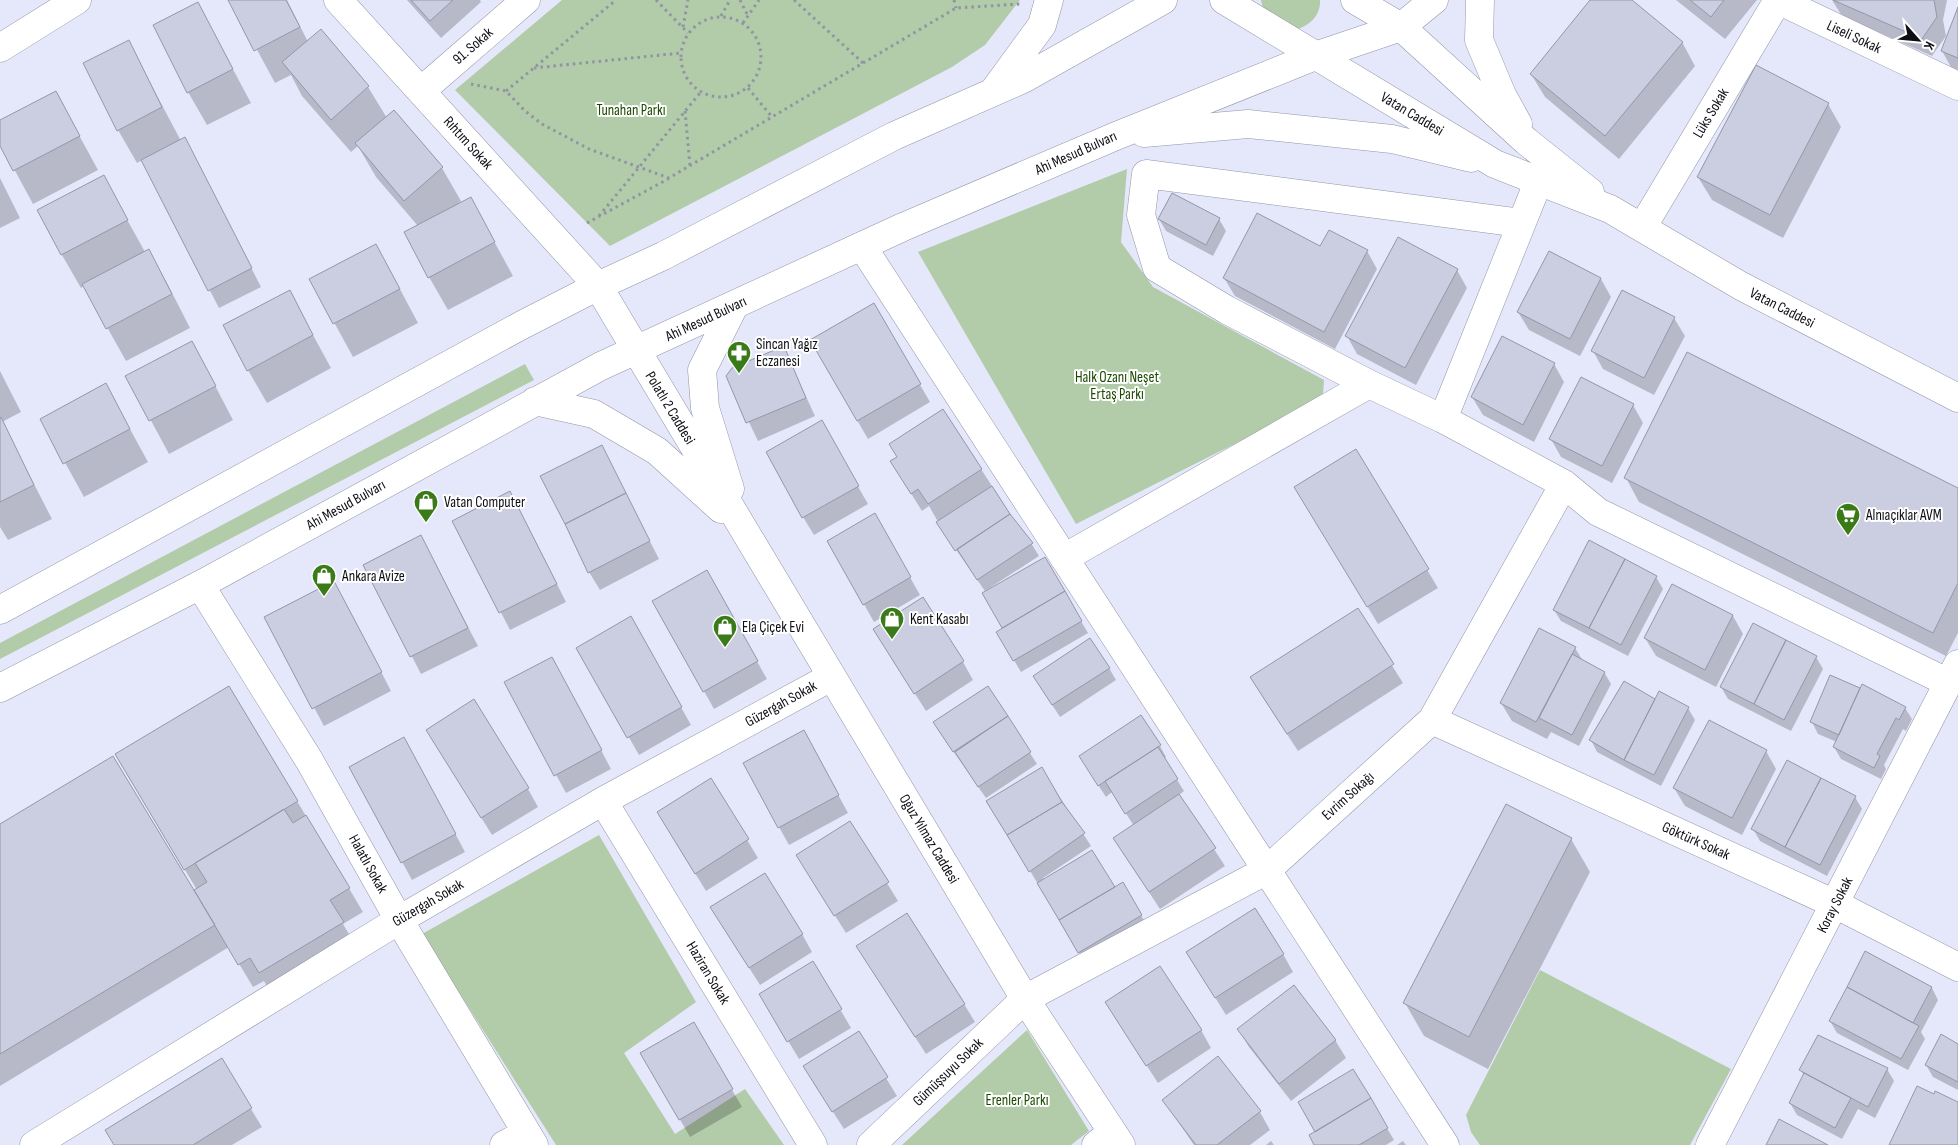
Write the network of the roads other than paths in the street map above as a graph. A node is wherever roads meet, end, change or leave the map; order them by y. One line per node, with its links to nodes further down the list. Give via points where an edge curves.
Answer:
1 (77, 0): 12 (street)
2 (338, 0): 14 (street, Rıhtım Sokak)
3 (526, 0): 14 (street, 91. Sokak)
4 (1163, 0): 16 (street, via 1023,79)
5 (1224, 0): 13 (street, Vatan Caddesi)
6 (1354, 0): 11 (street, Vatan Caddesi)
7 (1434, 0): 11 (street, Ahi Mesud Bulvarı)
8 (1480, 0): 18 (street, via 1479,40)
9 (1778, 0): 15 (street, Liseli Sokak); 23 (street, Lüks Sokak)
10 (1048, 1): 16 (street, via 1042,25)
11 (1401, 27): 13 (street, Ahi Mesud Bulvarı); 18 (street, Vatan Caddesi)
12 (0, 48)
13 (1314, 56): 17 (street, Ahi Mesud Bulvarı); 19 (street, Vatan Caddesi)
14 (428, 84): 25 (street, Rıhtım Sokak)
15 (1958, 86)
16 (992, 93): 25 (street, via 894,136 664,256)
17 (1116, 136): 19 (street, via 1248,124 1392,139); 24 (street, Ahi Mesud Bulvarı)
18 (1526, 141): 21 (street, Vatan Caddesi)
19 (1495, 164): 20 (street, Vatan Caddesi)
20 (1539, 180): 21 (street, Vatan Caddesi); 22 (street)
21 (1610, 209): 23 (street, Vatan Caddesi)
22 (1521, 223): 28 (street, via 1146,174 1141,215 1157,268 1227,310); 31 (street)
23 (1643, 226): 29 (street, Vatan Caddesi, via 1741,286)
24 (862, 246): 26 (street, Ahi Mesud Bulvarı); 34 (street)
25 (598, 286): 27 (street, Polatlı 2 Caddesi); 36 (street)
26 (734, 306): 27 (street, Ahi Mesud Bulvarı); 33 (street, via 702,370 706,408)
27 (636, 351): 30 (street, Ahi Mesud Bulvarı); 33 (street, Polatlı 2 Caddesi)
28 (1369, 384): 31 (street); 34 (street)
29 (1958, 398)
30 (535, 401): 33 (street, via 594,414 657,452); 35 (street, Ahi Mesud Bulvarı)
31 (1443, 419): 32 (street)
32 (1564, 484): 37 (street, via 1598,512); 40 (street, Evrim Sokağı)
33 (742, 529): 38 (street, Oğuz Yılmaz Caddesi)
34 (1064, 558): 42 (street)
35 (200, 585): 39 (street, Ahi Mesud Bulvarı); 44 (street, Halatlı Sokak, via 309,760)
36 (0, 610)
37 (1953, 674): 43 (street, Koray Sokak)
38 (831, 677): 41 (street, Güzergah Sokak); 46 (street, Oğuz Yılmaz Caddesi)
39 (0, 688)
40 (1432, 720): 42 (street, Evrim Sokağı); 43 (street, Göktürk Sokak)
41 (604, 801): 44 (street, Güzergah Sokak); 50 (street, Haziran Sokak)
42 (1267, 870): 46 (street, Evrim Sokağı); 52 (street)
43 (1836, 904): 45 (street, Göktürk Sokak); 53 (street, Koray Sokak)
44 (399, 920): 47 (street, Güzergah Sokak); 48 (street, Halatlı Sokak)
45 (1958, 967)
46 (1025, 999): 49 (street, Oğuz Yılmaz Caddesi); 51 (street, Gümüşsuyu Sokak)
47 (52, 1141)
48 (521, 1141)
49 (1110, 1141)
50 (813, 1145)
51 (871, 1145)
52 (1446, 1145)
53 (1710, 1145)

